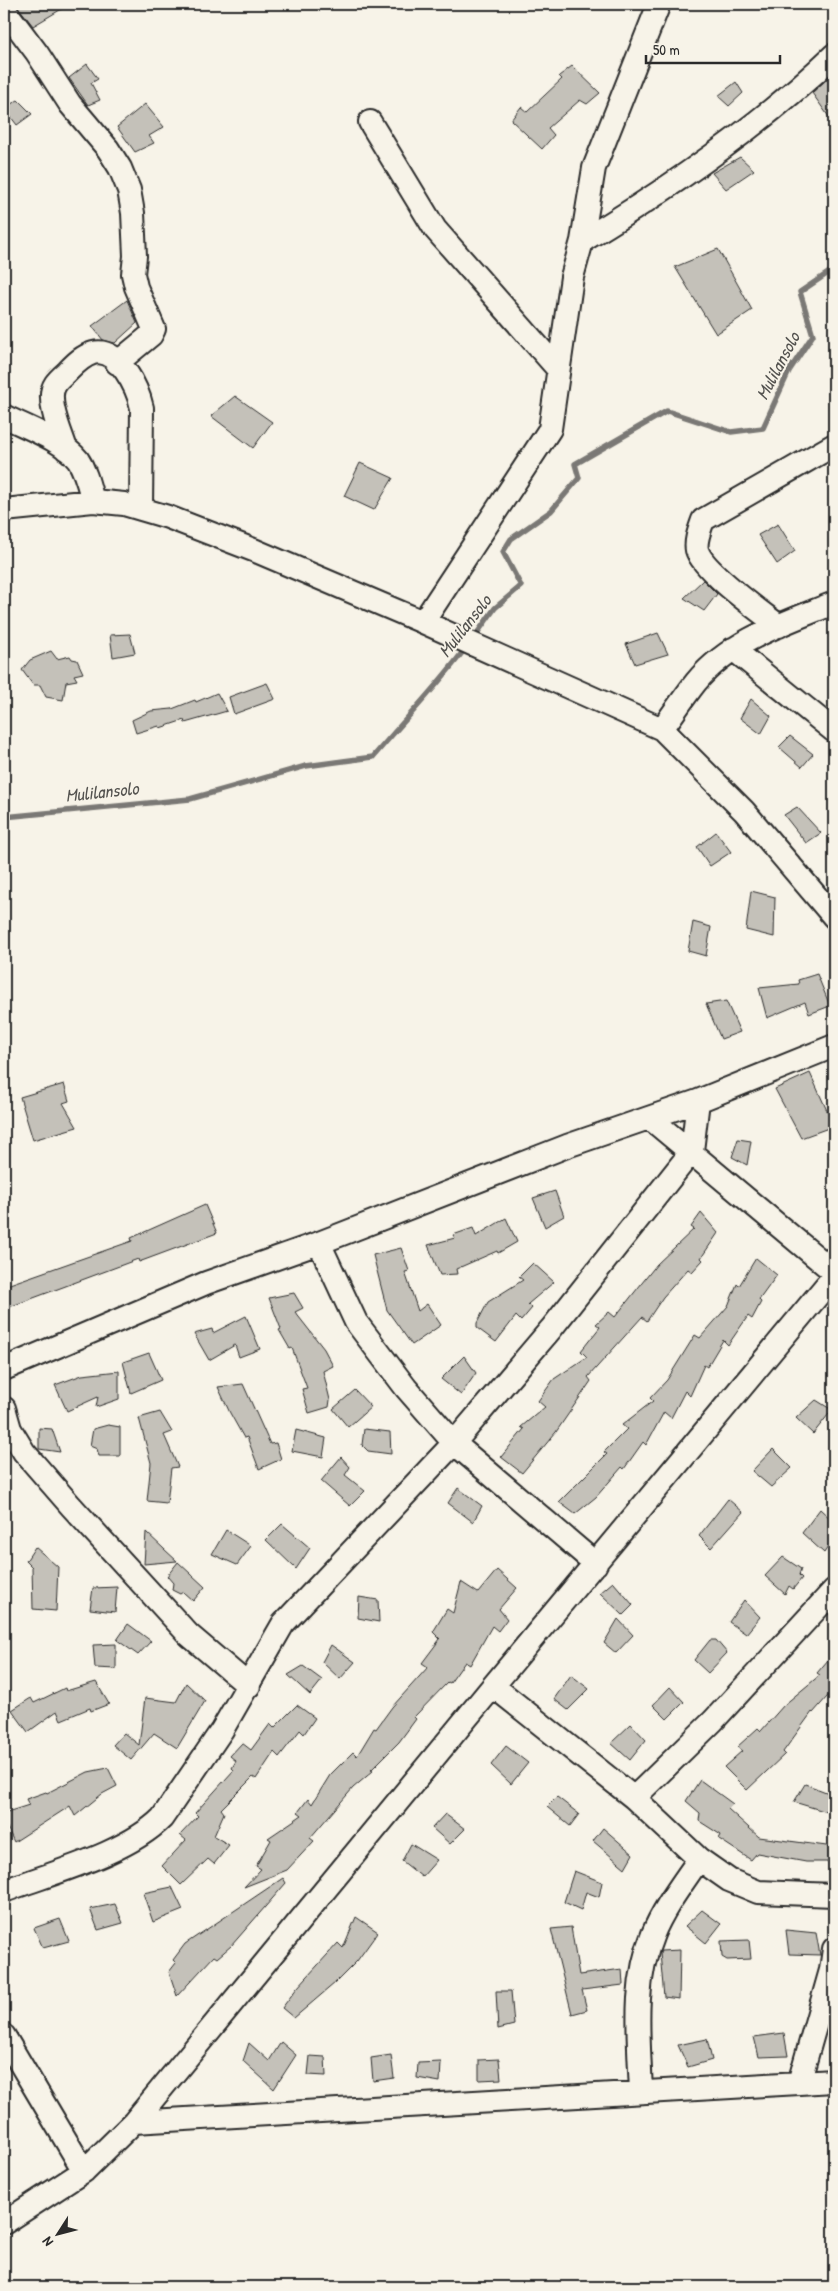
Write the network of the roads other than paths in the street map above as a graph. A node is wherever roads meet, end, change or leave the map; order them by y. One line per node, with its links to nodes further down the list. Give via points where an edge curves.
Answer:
1 (659, 4): 5 (street, via 594,168)
2 (4, 9): 6 (street, via 70,104 108,149 129,190 133,213 133,274 154,329)
3 (834, 55): 5 (street, via 800,88 660,195)
4 (370, 122): 7 (street, via 435,229)
5 (582, 241): 7 (street, via 572,277)
6 (117, 363): 10 (street, via 108,355 96,352 83,357 54,384 51,398); 12 (street, via 127,371 142,408)
7 (558, 369): 15 (street, via 550,429)
8 (4, 416): 10 (street)
9 (834, 445): 16 (street, via 703,520 698,533 697,549 705,565)
10 (66, 449): 11 (street, via 78,460)
11 (93, 501): 12 (street); 13 (street)
12 (141, 509): 15 (street, via 256,551)
13 (4, 510)
14 (834, 603): 16 (street)
15 (423, 622): 18 (street)
16 (778, 626): 17 (street)
17 (733, 649): 18 (street, via 697,681); 19 (street)
18 (662, 729): 20 (street, via 744,811)
19 (834, 731)
20 (834, 917)
21 (834, 1046): 22 (street)
22 (698, 1101): 23 (street); 24 (street)
23 (651, 1119): 24 (street); 25 (street, via 567,1146)
24 (692, 1152): 26 (street); 30 (street, via 551,1329)
25 (319, 1242): 28 (street, via 206,1283); 30 (street, via 356,1322 406,1388)
26 (834, 1272)
27 (834, 1276): 31 (street)
28 (4, 1368)
29 (4, 1408): 33 (street, via 10,1429 24,1452 189,1635)
30 (454, 1443): 31 (street); 33 (street, via 283,1624)
31 (596, 1564): 34 (street)
32 (834, 1590): 35 (street, via 713,1721)
33 (249, 1686): 37 (street, via 153,1827 119,1848)
34 (492, 1686): 35 (street); 44 (street)
35 (634, 1798): 36 (street)
36 (699, 1859): 38 (street, via 729,1880 758,1892); 43 (street, via 667,1906 653,1934 641,1973 637,2005)
37 (4, 1891)
38 (834, 1895)
39 (834, 1949): 42 (street)
40 (4, 2036): 45 (street)
41 (834, 2081): 42 (street)
42 (800, 2083): 43 (street)
43 (641, 2092): 44 (street)
44 (134, 2122): 45 (street)
45 (84, 2171): 46 (street)
46 (4, 2223)

